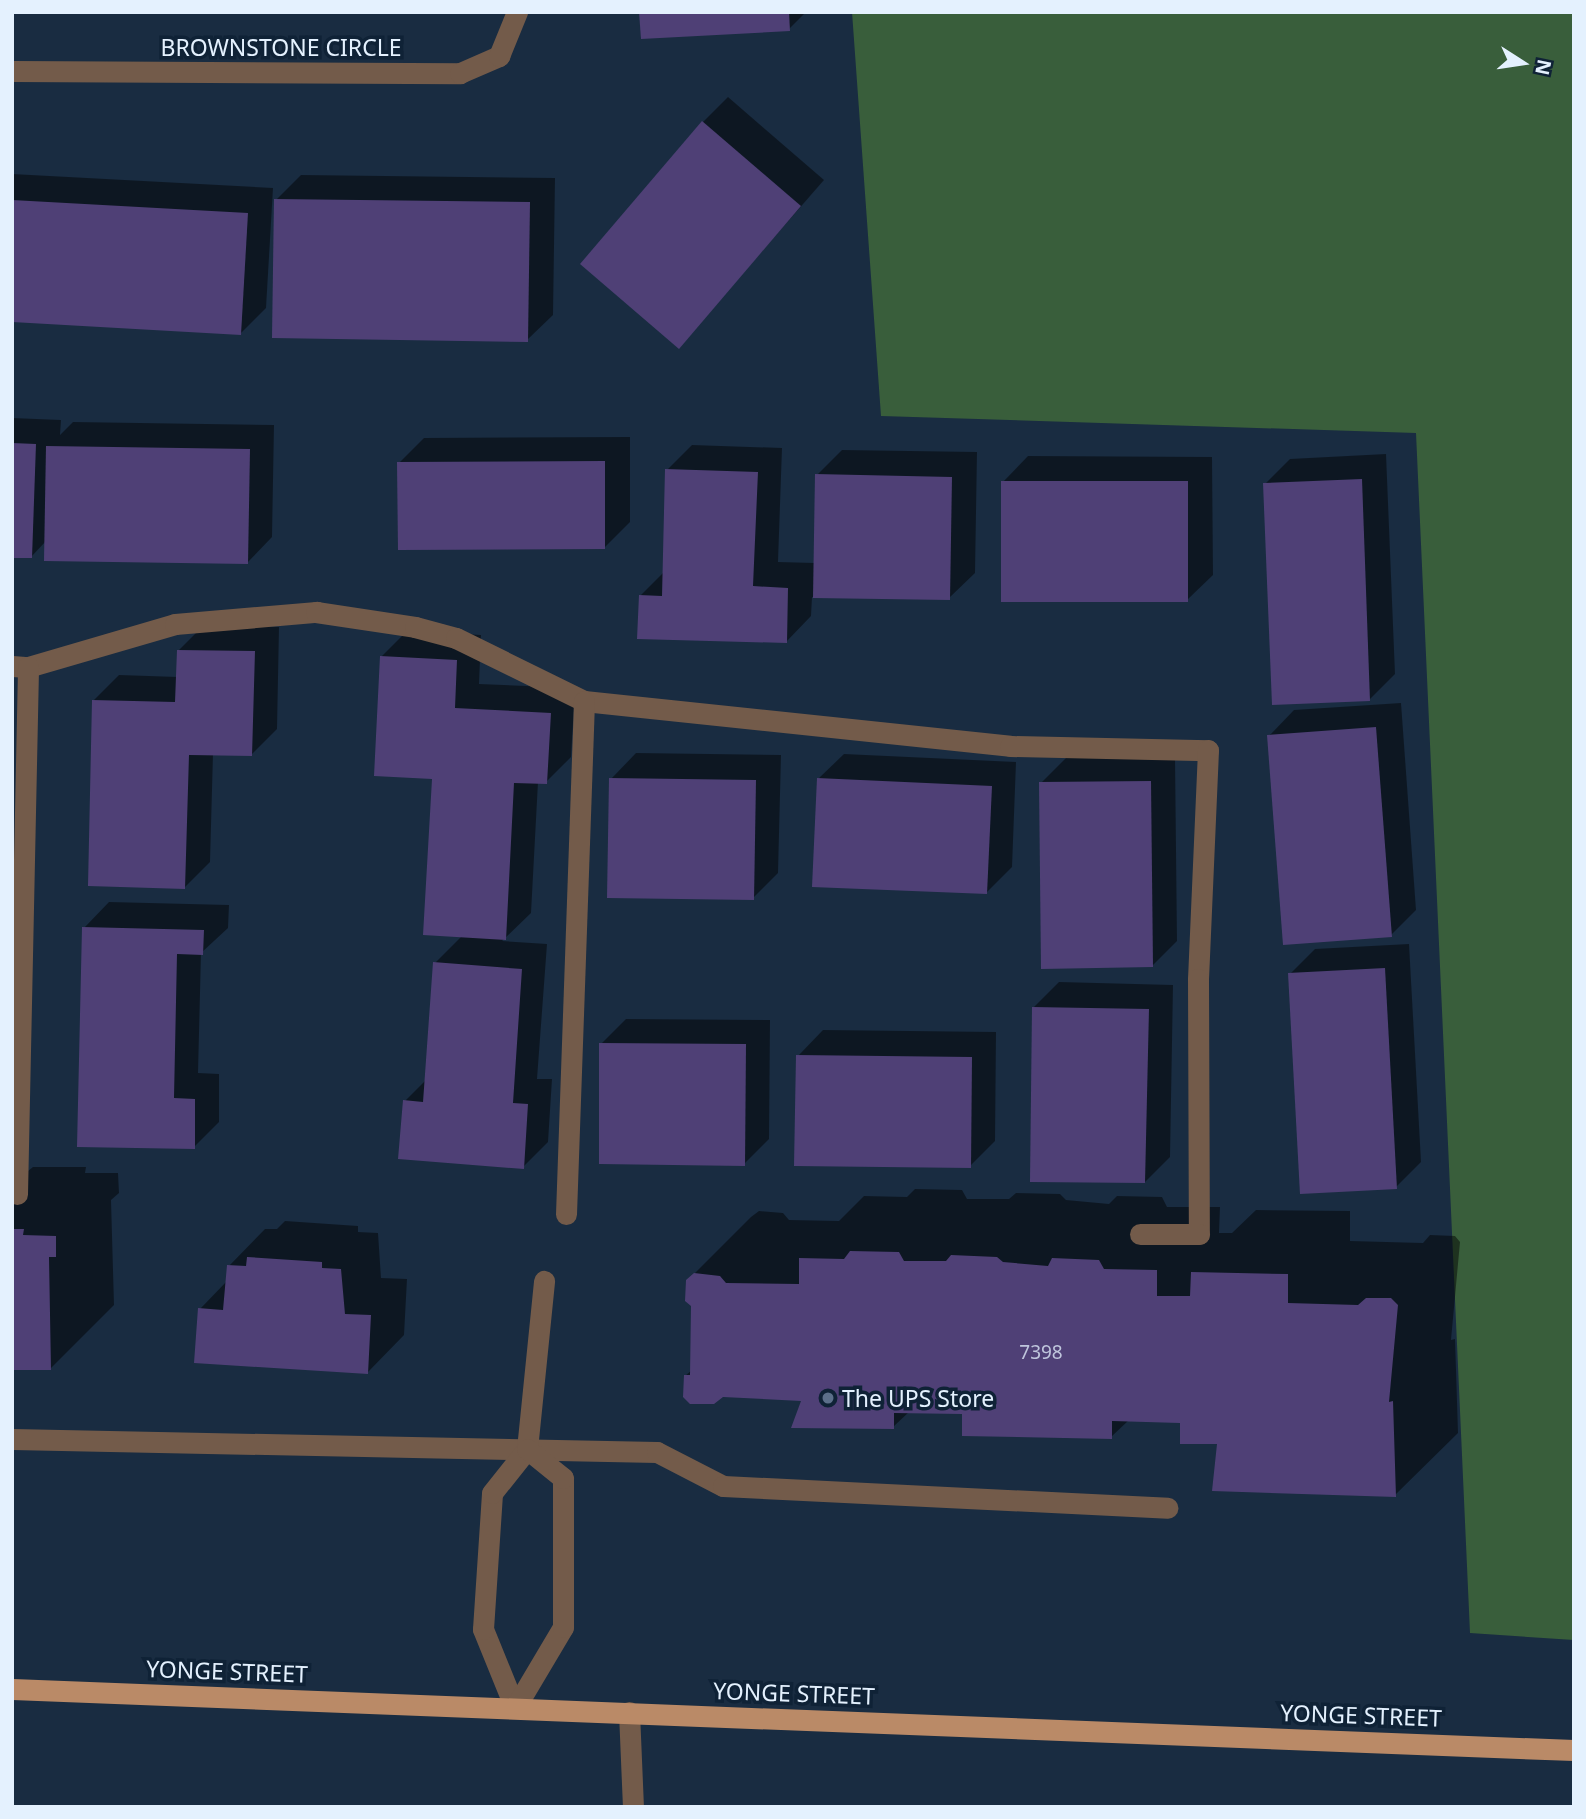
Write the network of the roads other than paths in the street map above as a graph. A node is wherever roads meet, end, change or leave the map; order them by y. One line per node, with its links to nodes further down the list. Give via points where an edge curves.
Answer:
1 (517, 12): 2 (street, BROWNSTONE CIRCLE, via 499,55 460,73)
2 (12, 71)
3 (20, 666): 4 (street, via 175,624 316,612 456,638); 5 (street)
4 (584, 701): 6 (street); 7 (street, via 1010,746 1208,750 1198,979 1199,1234)
5 (17, 1194)
6 (566, 1214)
7 (1140, 1234)
8 (544, 1281): 10 (street)
9 (12, 1439): 10 (street)
10 (527, 1448): 11 (street, via 657,1452 723,1486); 13 (street, via 492,1493 483,1629); 13 (street, via 563,1478 563,1627)
11 (1167, 1508)
12 (12, 1689): 13 (main road, YONGE STREET)
13 (515, 1708): 14 (main road, YONGE STREET)
14 (629, 1712): 15 (main road, YONGE STREET); 16 (street)
15 (1574, 1750)
16 (633, 1807)

